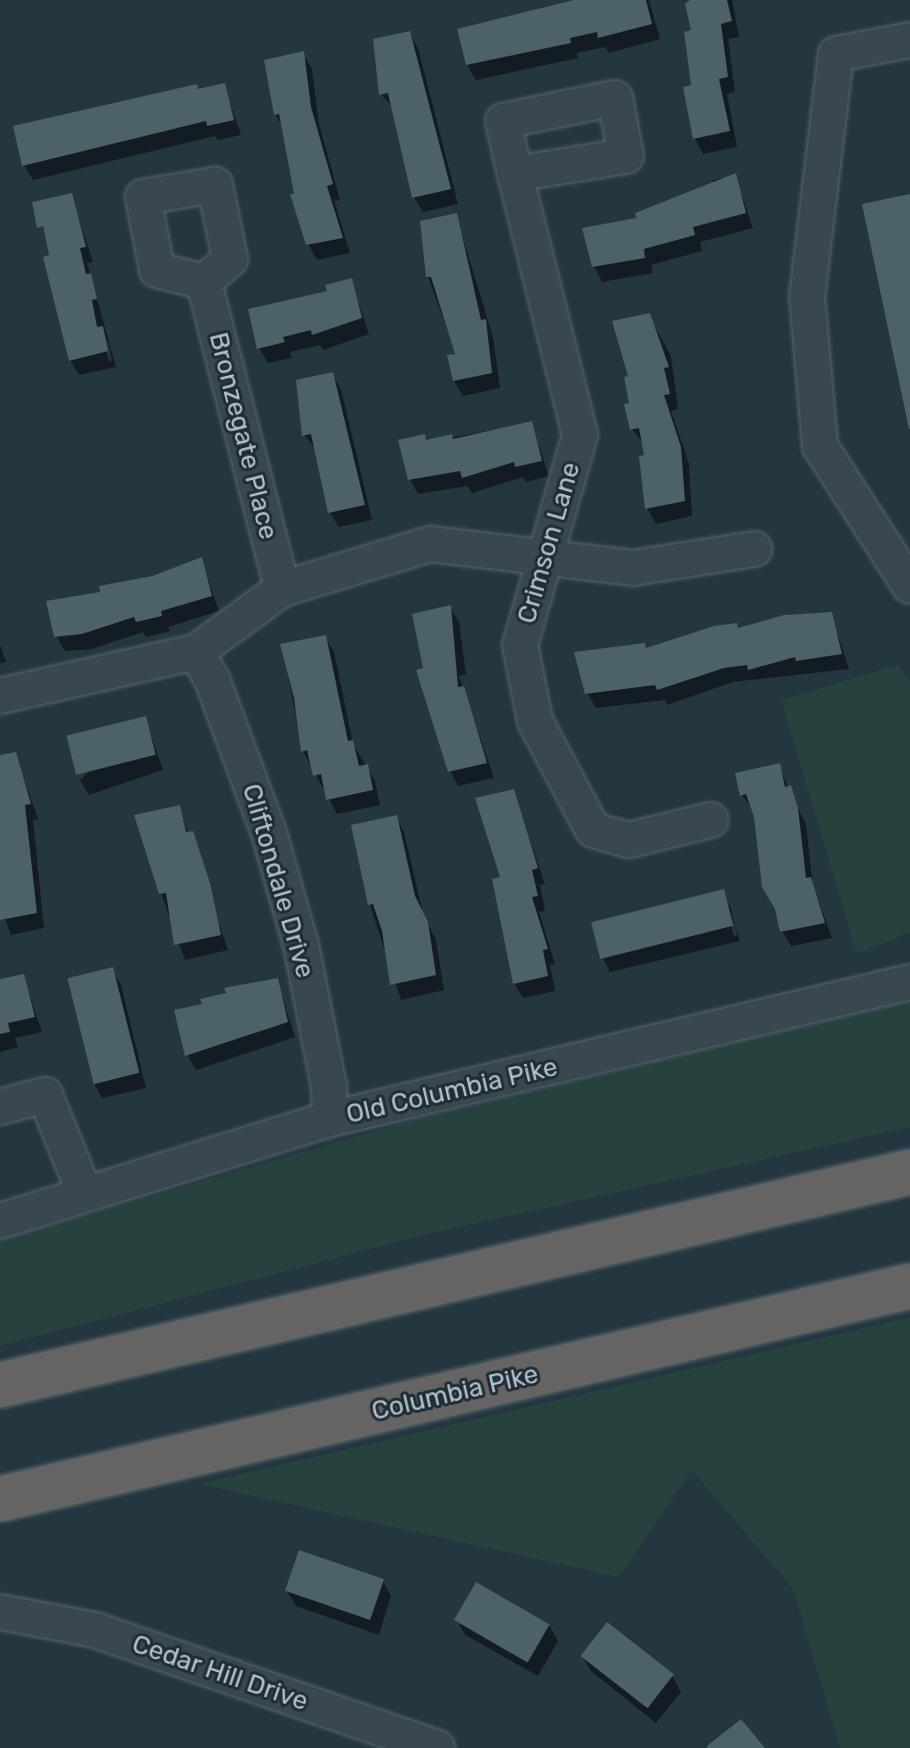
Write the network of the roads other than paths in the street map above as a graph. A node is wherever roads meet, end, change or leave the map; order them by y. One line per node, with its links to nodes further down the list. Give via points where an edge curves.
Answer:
1 (910, 40): 6 (street, via 836,54 807,296 820,446)
2 (515, 174): 5 (street, Crimson Lane, via 580,435)
3 (204, 282): 7 (street, Bronzegate Place)
4 (755, 549): 5 (street, via 633,568)
5 (547, 560): 7 (street, via 430,544); 10 (street, Crimson Lane, via 520,645 535,721 593,830 629,840)
6 (910, 586)
7 (282, 589): 8 (street)
8 (196, 652): 9 (street); 13 (street, Cliftondale Drive, via 213,682 269,833 301,945 329,1086)
9 (0, 696)
10 (711, 820)
11 (910, 982): 13 (street, Old Columbia Pike)
12 (0, 1107): 15 (street, via 45,1095)
13 (330, 1119): 15 (street, Old Columbia Pike)
14 (910, 1172): 18 (highway)
15 (85, 1194): 16 (street, Old Columbia Pike)
16 (0, 1221)
17 (910, 1286): 19 (highway, Columbia Pike)
18 (0, 1385)
19 (0, 1499)
20 (0, 1612): 21 (street, Cedar Hill Drive, via 95,1630)
21 (437, 1748)

